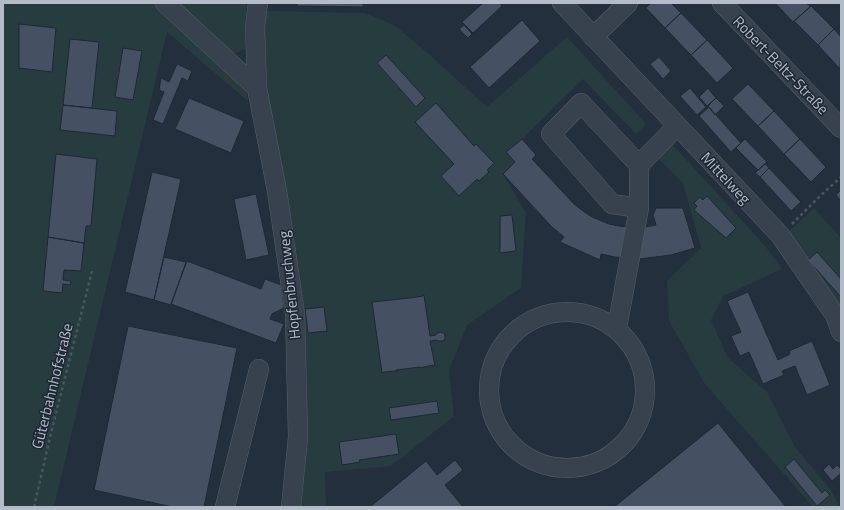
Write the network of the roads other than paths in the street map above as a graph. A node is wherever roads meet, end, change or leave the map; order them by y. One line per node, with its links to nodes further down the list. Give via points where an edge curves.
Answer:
1 (165, 3): 7 (street)
2 (258, 3): 7 (street, Hopfenbruchweg, via 255,27)
3 (562, 3): 6 (street, Mittelweg)
4 (628, 3): 6 (street)
5 (722, 3): 9 (street, Robert-Beltz-Straße)
6 (593, 37): 8 (street, Mittelweg)
7 (257, 88): 16 (street, Hopfenbruchweg, via 277,191 295,314 298,437)
8 (677, 126): 10 (street); 13 (street, Mittelweg, via 780,235 835,315)
9 (841, 128)
10 (639, 165): 11 (street); 11 (street, via 581,103 551,134 612,204)
11 (639, 208): 12 (street)
12 (617, 328): 12 (street, via 594,315 567,310 541,315 518,328 500,348 490,372 488,399 496,424 511,445 532,460 563,468 582,467 606,459 626,443 640,421 646,397 645,377 634,348)
13 (841, 332)
14 (259, 369): 15 (street)
15 (225, 507)
16 (291, 507)

